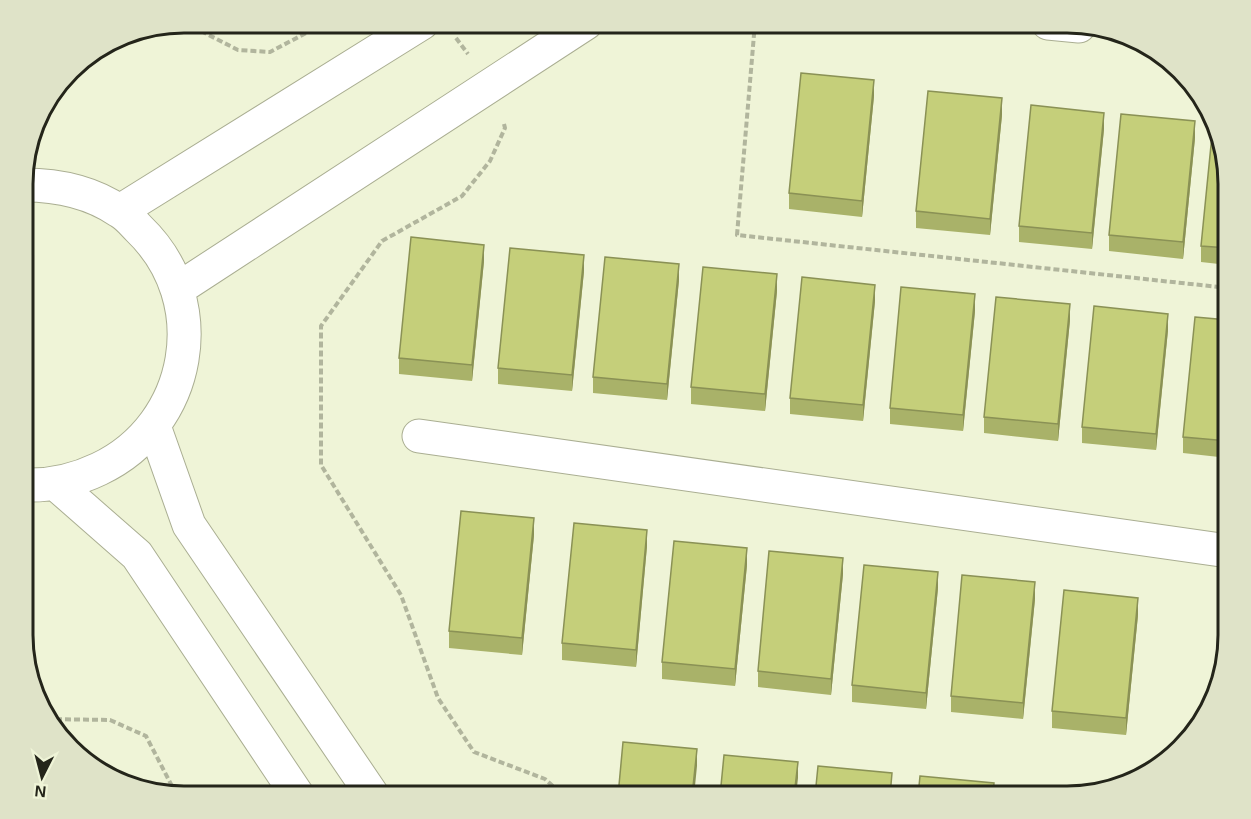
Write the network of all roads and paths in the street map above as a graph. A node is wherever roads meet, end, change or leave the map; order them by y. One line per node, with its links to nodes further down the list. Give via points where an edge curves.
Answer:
1 (205, 33): 2 (path, via 238,50 270,52)
2 (305, 33)
3 (404, 33): 7 (street)
4 (569, 33): 9 (street)
5 (754, 33): 8 (path, via 737,235)
6 (33, 186): 7 (street, via 75,190)
7 (120, 211): 9 (street, via 156,246)
8 (1218, 287)
9 (178, 289): 10 (street, via 185,336 178,384)
10 (154, 426): 12 (street, via 119,459 80,478); 18 (street, via 189,525)
11 (419, 436): 14 (street)
12 (56, 484): 13 (street); 17 (street, via 137,555)
13 (33, 485)
14 (1218, 550)
15 (58, 719): 16 (path, via 110,720 146,736)
16 (172, 785)
17 (291, 786)
18 (366, 786)

